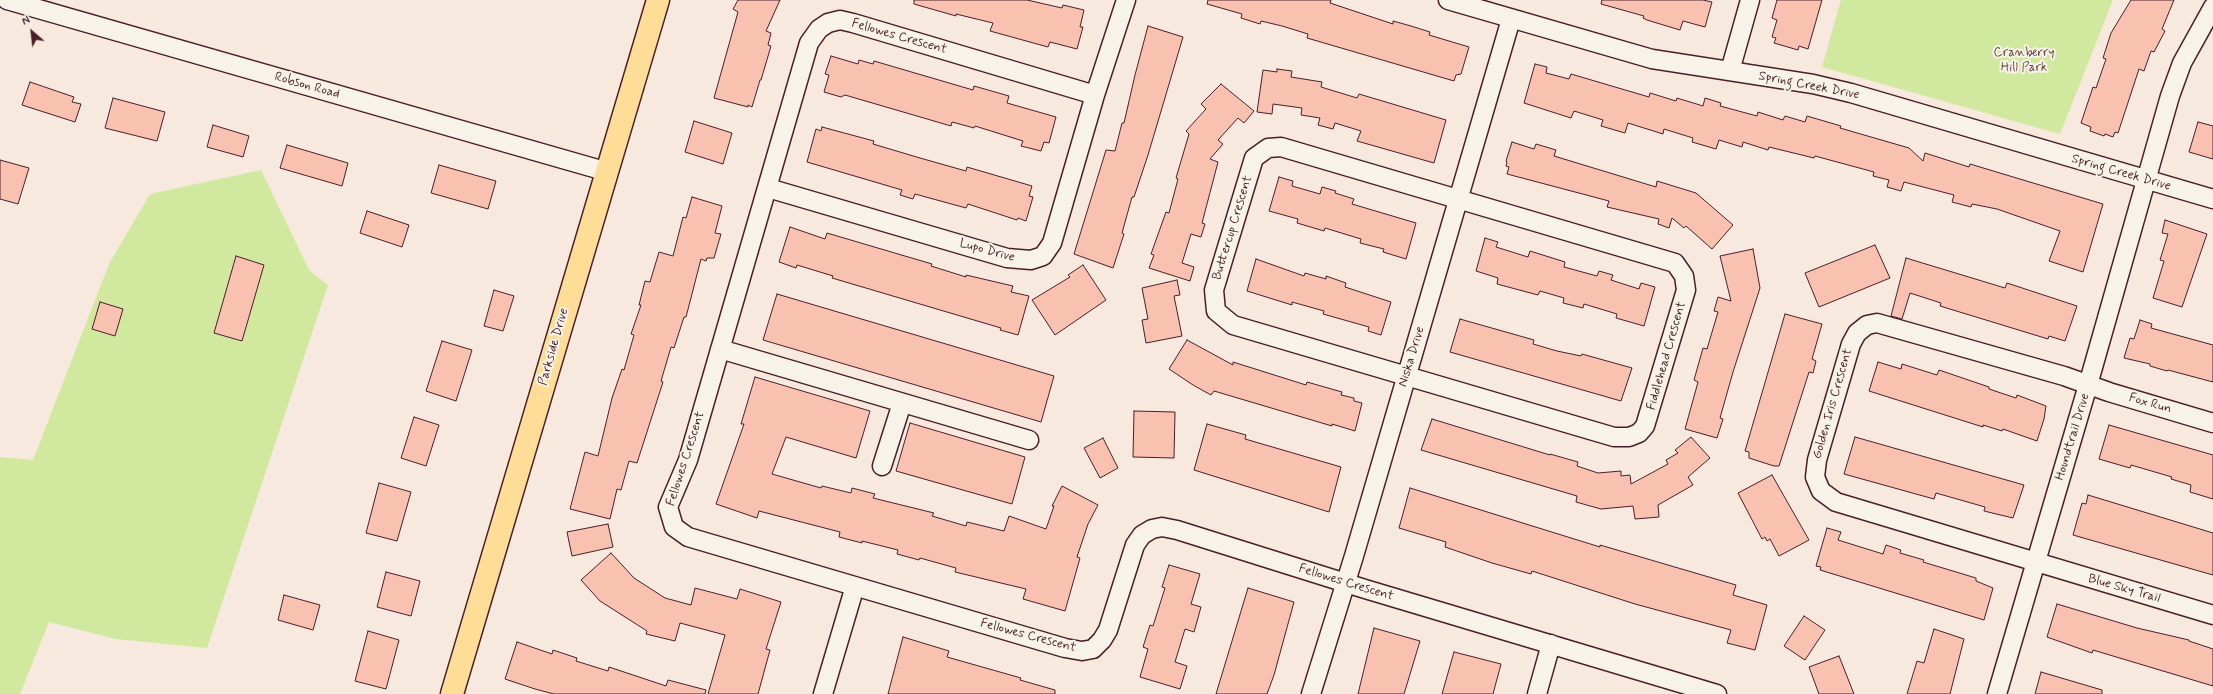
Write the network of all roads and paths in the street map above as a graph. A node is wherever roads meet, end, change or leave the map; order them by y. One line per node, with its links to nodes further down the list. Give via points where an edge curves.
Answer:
1 (7, 0): 10 (street, Robson Road)
2 (658, 0): 10 (main road, Parkside Drive)
3 (1126, 0): 9 (street, Lupo Drive)
4 (1448, 0): 7 (street, Spring Creek Drive)
5 (1750, 0): 8 (street)
6 (2213, 9): 11 (street, Houndtrail Drive, via 2182,62)
7 (1511, 19): 8 (street, Spring Creek Drive, via 1652,59); 13 (street, Niska Drive)
8 (1730, 71): 11 (street, Spring Creek Drive, via 1813,84 1851,93)
9 (1095, 95): 12 (street, Lupo Drive, via 1052,243 1043,256 1031,260 1007,258); 12 (street, Fellowes Crescent, via 853,23 840,20 828,23 813,35 809,43)
10 (608, 172): 27 (main road, Parkside Drive, via 594,209)
11 (2146, 180): 14 (street, Spring Creek Drive); 17 (street, Houndtrail Drive)
12 (768, 188): 15 (street, Fellowes Crescent)
13 (1459, 199): 16 (street, Niska Drive); 16 (street, Buttercup Crescent, via 1282,147 1268,148 1254,158 1214,290 1216,311 1233,325); 16 (street, Fiddlehead Crescent, via 1666,259 1678,266 1684,276 1686,290 1647,423 1642,430 1632,436 1618,438)
14 (2213, 199)
15 (720, 349): 18 (street); 24 (street, Fellowes Crescent, via 688,460 668,507 674,527 688,537)
16 (1406, 376): 23 (street, Niska Drive)
17 (2088, 385): 19 (street, Fox Run); 22 (street, Houndtrail Drive); 22 (street, Golden Iris Crescent, via 1889,325 1868,325 1857,333 1851,344 1817,460 1816,484 1820,491 1836,502)
18 (902, 403): 20 (street); 21 (street)
19 (2213, 422)
20 (1029, 440)
21 (882, 466)
22 (2036, 562): 25 (street, Blue Sky Trail); 32 (street, Houndtrail Drive)
23 (1346, 583): 24 (street, Fellowes Crescent, via 1177,530 1152,529 1142,535 1134,545 1108,630 1093,648 1082,651); 26 (street, Fellowes Crescent); 29 (street, Niska Drive)
24 (855, 586): 28 (street)
25 (2213, 615)
26 (1551, 644): 30 (street); 31 (street, Fellowes Crescent)
27 (452, 694)
28 (823, 694)
29 (1311, 694)
30 (1536, 694)
31 (1717, 694)
32 (1997, 694)

